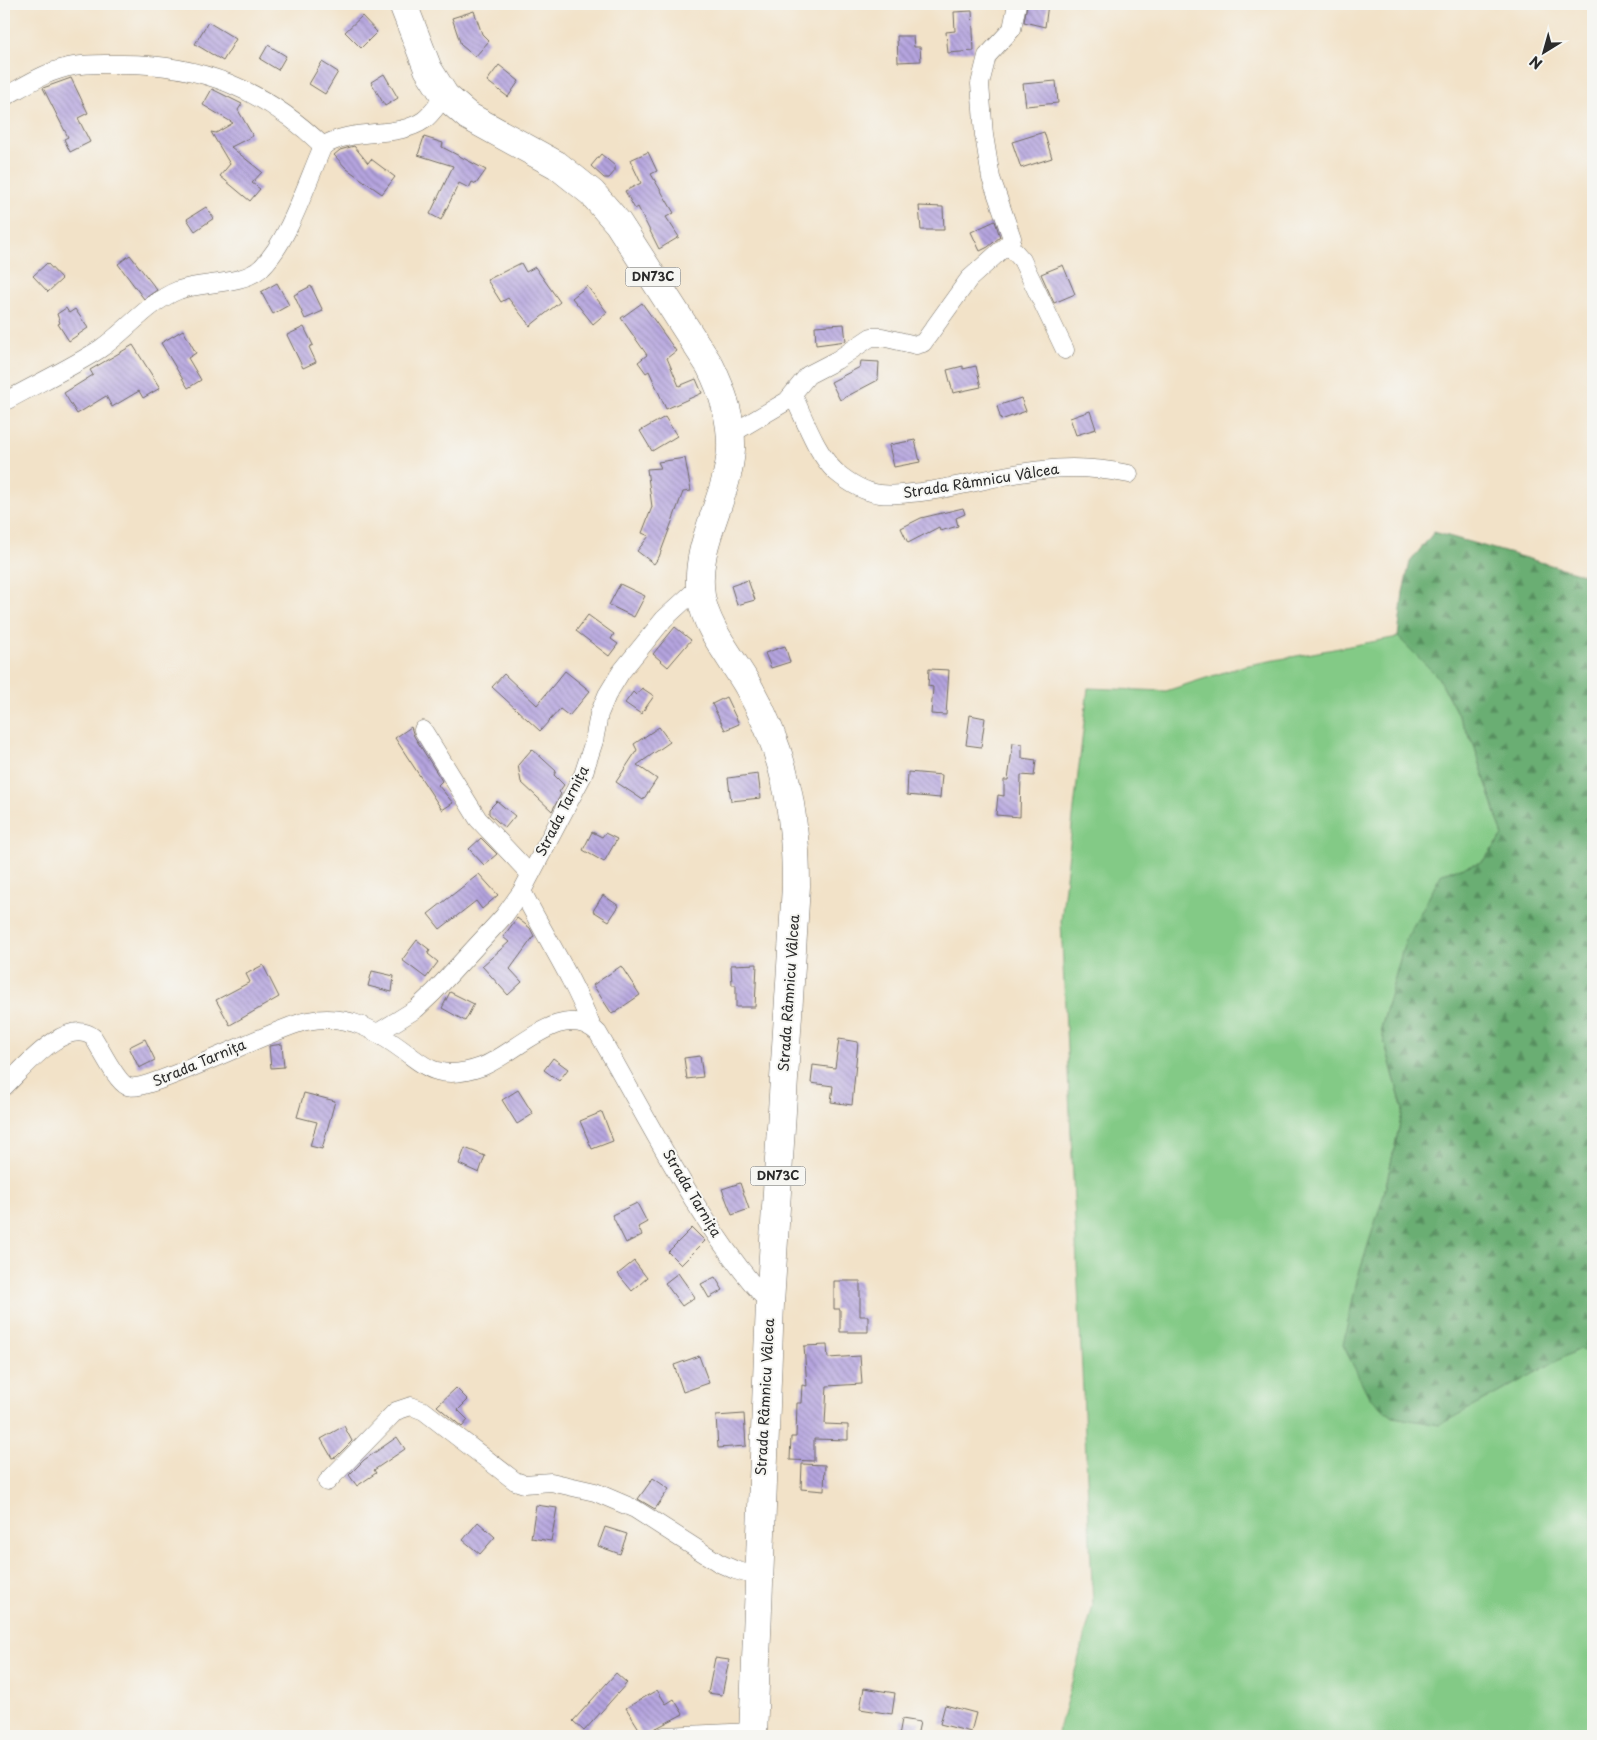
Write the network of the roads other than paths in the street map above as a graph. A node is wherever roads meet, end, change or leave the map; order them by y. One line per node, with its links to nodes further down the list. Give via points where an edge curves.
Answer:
1 (403, 4): 3 (main road, Strada Râmnicu Vâlcea / DN73C, via 428,69)
2 (1017, 4): 6 (street, via 1012,29 987,56 980,84 986,154 1012,238)
3 (445, 96): 5 (street, via 425,119 412,126 343,137); 10 (main road, Strada Râmnicu Vâlcea / DN73C, via 468,116 557,165 592,193 618,223 710,366 724,400)
4 (4, 97): 5 (street, via 38,78 73,66 135,63 189,69 230,83 270,104 290,116)
5 (323, 146): 9 (street, via 282,238 260,269 247,276 179,290 163,298 99,349)
6 (1008, 244): 7 (street, via 1022,260); 8 (street, via 969,278 923,343 916,345 871,337 808,375)
7 (1065, 350)
8 (793, 395): 10 (street); 11 (street, Strada Râmnicu Vâlcea, via 821,452 835,471 855,486 878,494 944,489 1041,470 1080,467)
9 (4, 402)
10 (731, 434): 12 (main road, Strada Râmnicu Vâlcea / DN73C, via 727,470 701,557)
11 (1129, 474)
12 (700, 586): 14 (street, Strada Tarnița, via 664,619 621,672 607,695 583,775); 19 (main road, Strada Râmnicu Vâlcea / DN73C, via 709,621 751,693 775,743 788,785 794,823 796,886)
13 (423, 730): 14 (street, via 478,819)
14 (530, 874): 15 (street, Strada Tarnița)
15 (522, 890): 16 (street, Strada Tarnița, via 574,985); 17 (street, Strada Tarnița, via 504,916 434,992)
16 (591, 1025): 17 (street, Strada Tarnița, via 568,1021 483,1066 455,1073 435,1071); 19 (street, Strada Tarnița, via 700,1210 748,1280)
17 (379, 1032): 18 (street, Strada Tarnița, via 343,1021 306,1021 248,1042 152,1084 131,1088 120,1082 93,1037 86,1032 72,1032 41,1052)
18 (4, 1087)
19 (770, 1304): 21 (main road, Strada Râmnicu Vâlcea / DN73C)
20 (327, 1482): 21 (street, via 396,1411 411,1406 424,1412 515,1482 552,1482 595,1492 635,1509 719,1563)
21 (759, 1576): 22 (main road, Strada Râmnicu Vâlcea / DN73C)
22 (753, 1734): 23 (street, Strada Râmnicu Vâlcea)
23 (664, 1736)

